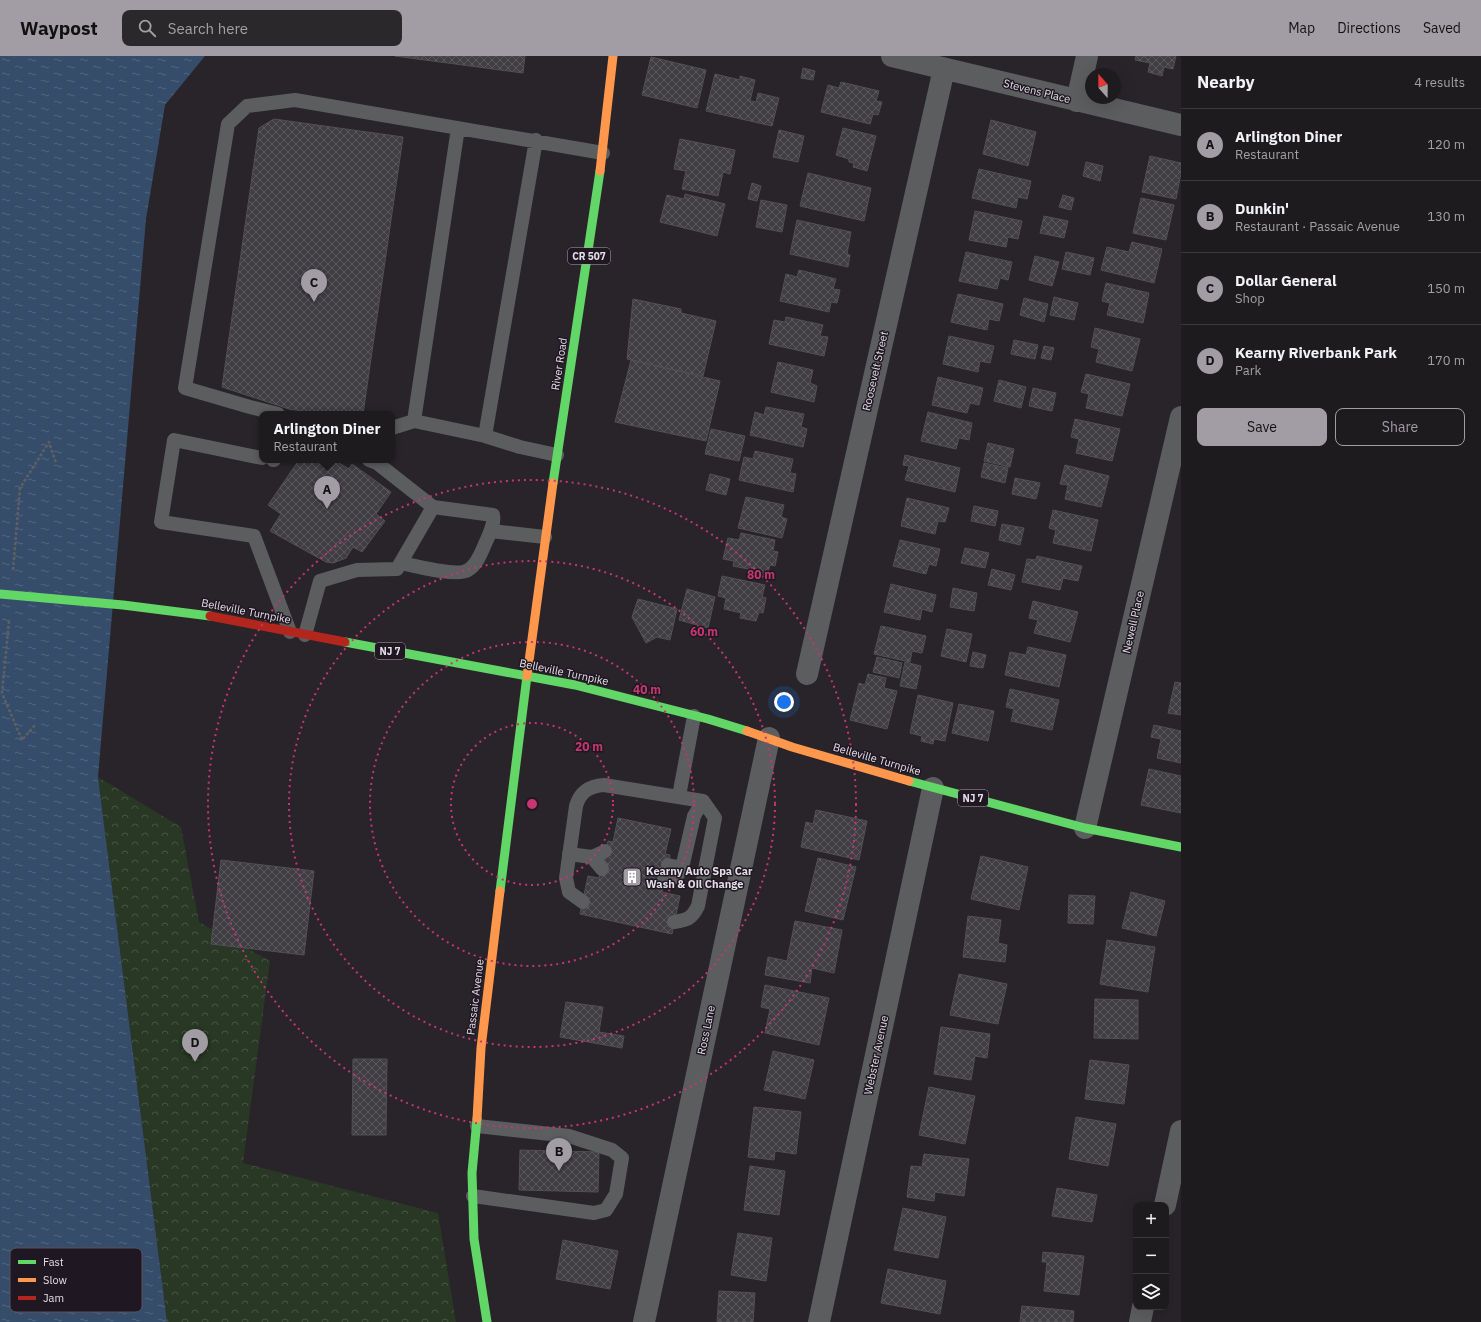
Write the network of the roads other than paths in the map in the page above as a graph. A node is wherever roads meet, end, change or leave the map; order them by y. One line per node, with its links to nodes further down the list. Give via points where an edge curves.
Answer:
1 (613, 56): 9 (main road, River Road / CR 507)
2 (892, 56): 4 (street, Stevens Place)
3 (1087, 56): 5 (street)
4 (944, 69): 5 (street, Stevens Place); 25 (street, Roosevelt Street)
5 (1077, 101): 6 (street, Stevens Place)
6 (1181, 125)
7 (458, 128): 8 (lane); 10 (lane, via 295,100 247,106 228,124 185,388); 12 (lane)
8 (536, 140): 9 (lane); 14 (lane)
9 (603, 153): 15 (main road, River Road / CR 507)
10 (266, 411)
11 (1181, 417): 32 (street, Newell Place)
12 (414, 421): 13 (lane); 14 (lane)
13 (395, 427)
14 (485, 436): 15 (lane)
15 (557, 455): 20 (main road, River Road / CR 507)
16 (259, 457): 23 (lane, via 174,440 161,522 254,536)
17 (376, 463): 18 (lane)
18 (433, 507): 19 (lane, via 492,514 494,519); 21 (lane)
19 (491, 530): 20 (lane); 21 (lane, via 476,563 464,572)
20 (545, 537): 26 (main road, River Road / CR 507)
21 (401, 563): 24 (lane, via 397,569 357,570 320,581)
22 (0, 594): 23 (main road, Belleville Turnpike / NJ 7, via 123,604 220,617)
23 (290, 632): 24 (main road, Belleville Turnpike / NJ 7)
24 (305, 635): 26 (main road, Belleville Turnpike / NJ 7)
25 (807, 674)
26 (527, 676): 27 (main road, Belleville Turnpike / NJ 7, via 575,685); 43 (main road, Passaic Avenue, via 481,1048)
27 (694, 716): 28 (main road, Belleville Turnpike / NJ 7); 30 (lane)
28 (769, 738): 29 (main road, Belleville Turnpike / NJ 7); 49 (street, Ross Lane)
29 (933, 788): 32 (main road, Belleville Turnpike / NJ 7); 50 (street, Webster Avenue)
30 (679, 796): 31 (lane); 35 (lane, via 604,785 586,790 576,806)
31 (703, 801): 38 (lane, via 694,816); 42 (lane, via 715,818 698,906 693,916)
32 (1085, 828): 33 (main road, Belleville Turnpike / NJ 7)
33 (1181, 847)
34 (605, 851): 36 (lane)
35 (569, 854): 36 (lane); 41 (lane, via 566,878 569,892)
36 (592, 857): 39 (lane)
37 (668, 865): 38 (lane)
38 (682, 868): 40 (lane, via 674,878)
39 (602, 869)
40 (664, 880)
41 (583, 902)
42 (674, 922)
43 (477, 1126): 45 (main road, Passaic Avenue, via 472,1174); 45 (lane, via 568,1136 612,1150 622,1158 616,1194 606,1210 594,1213)
44 (1181, 1131): 46 (street)
45 (473, 1196): 48 (main road, Passaic Avenue, via 474,1239)
46 (1166, 1202)
47 (1142, 1310): 51 (street)
48 (487, 1322)
49 (644, 1322)
50 (819, 1322)
51 (1140, 1322)

